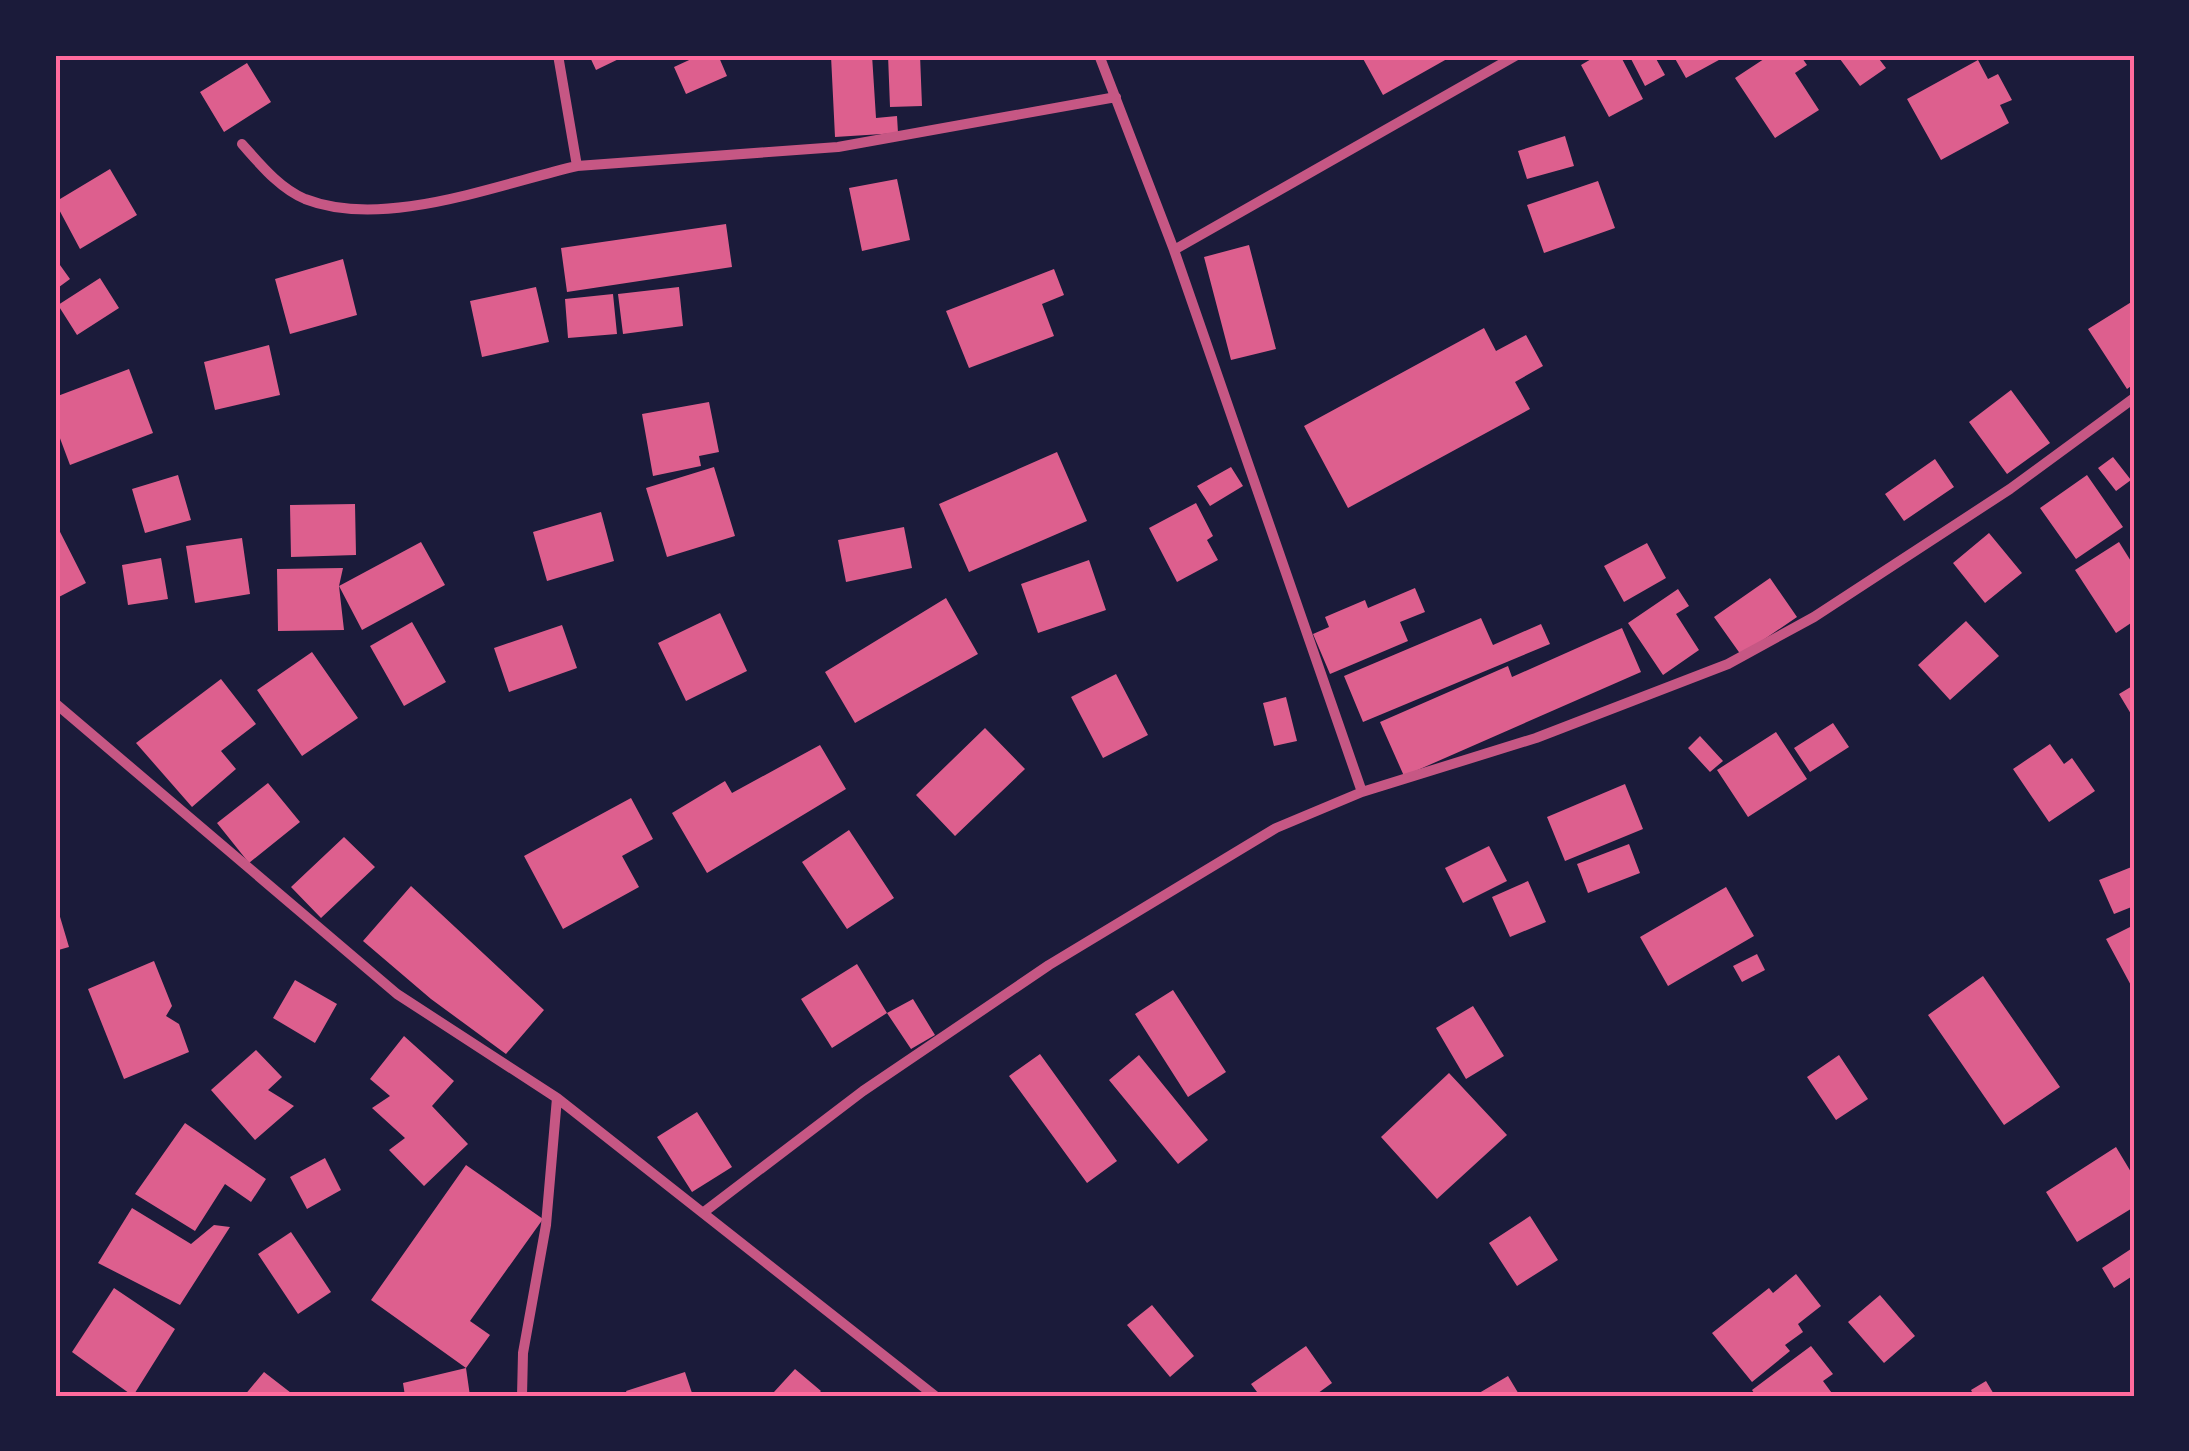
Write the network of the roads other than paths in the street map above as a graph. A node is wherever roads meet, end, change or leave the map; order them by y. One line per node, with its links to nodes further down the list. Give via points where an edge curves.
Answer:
1 (558, 55): 6 (street)
2 (1099, 55): 4 (street)
3 (1518, 55): 7 (street)
4 (1116, 98): 6 (street, via 838,147); 7 (street)
5 (242, 144): 6 (street, via 269,175 305,199 358,209 424,204)
6 (577, 166)
7 (1174, 250): 10 (street)
8 (2134, 398): 10 (street, via 2010,490 1814,617 1728,664 1536,738)
9 (55, 704): 11 (street, via 397,994)
10 (1362, 792): 12 (street, via 1276,828 1049,966 863,1091)
11 (557, 1098): 12 (street); 13 (street)
12 (704, 1212): 14 (street)
13 (522, 1396)
14 (935, 1396)

